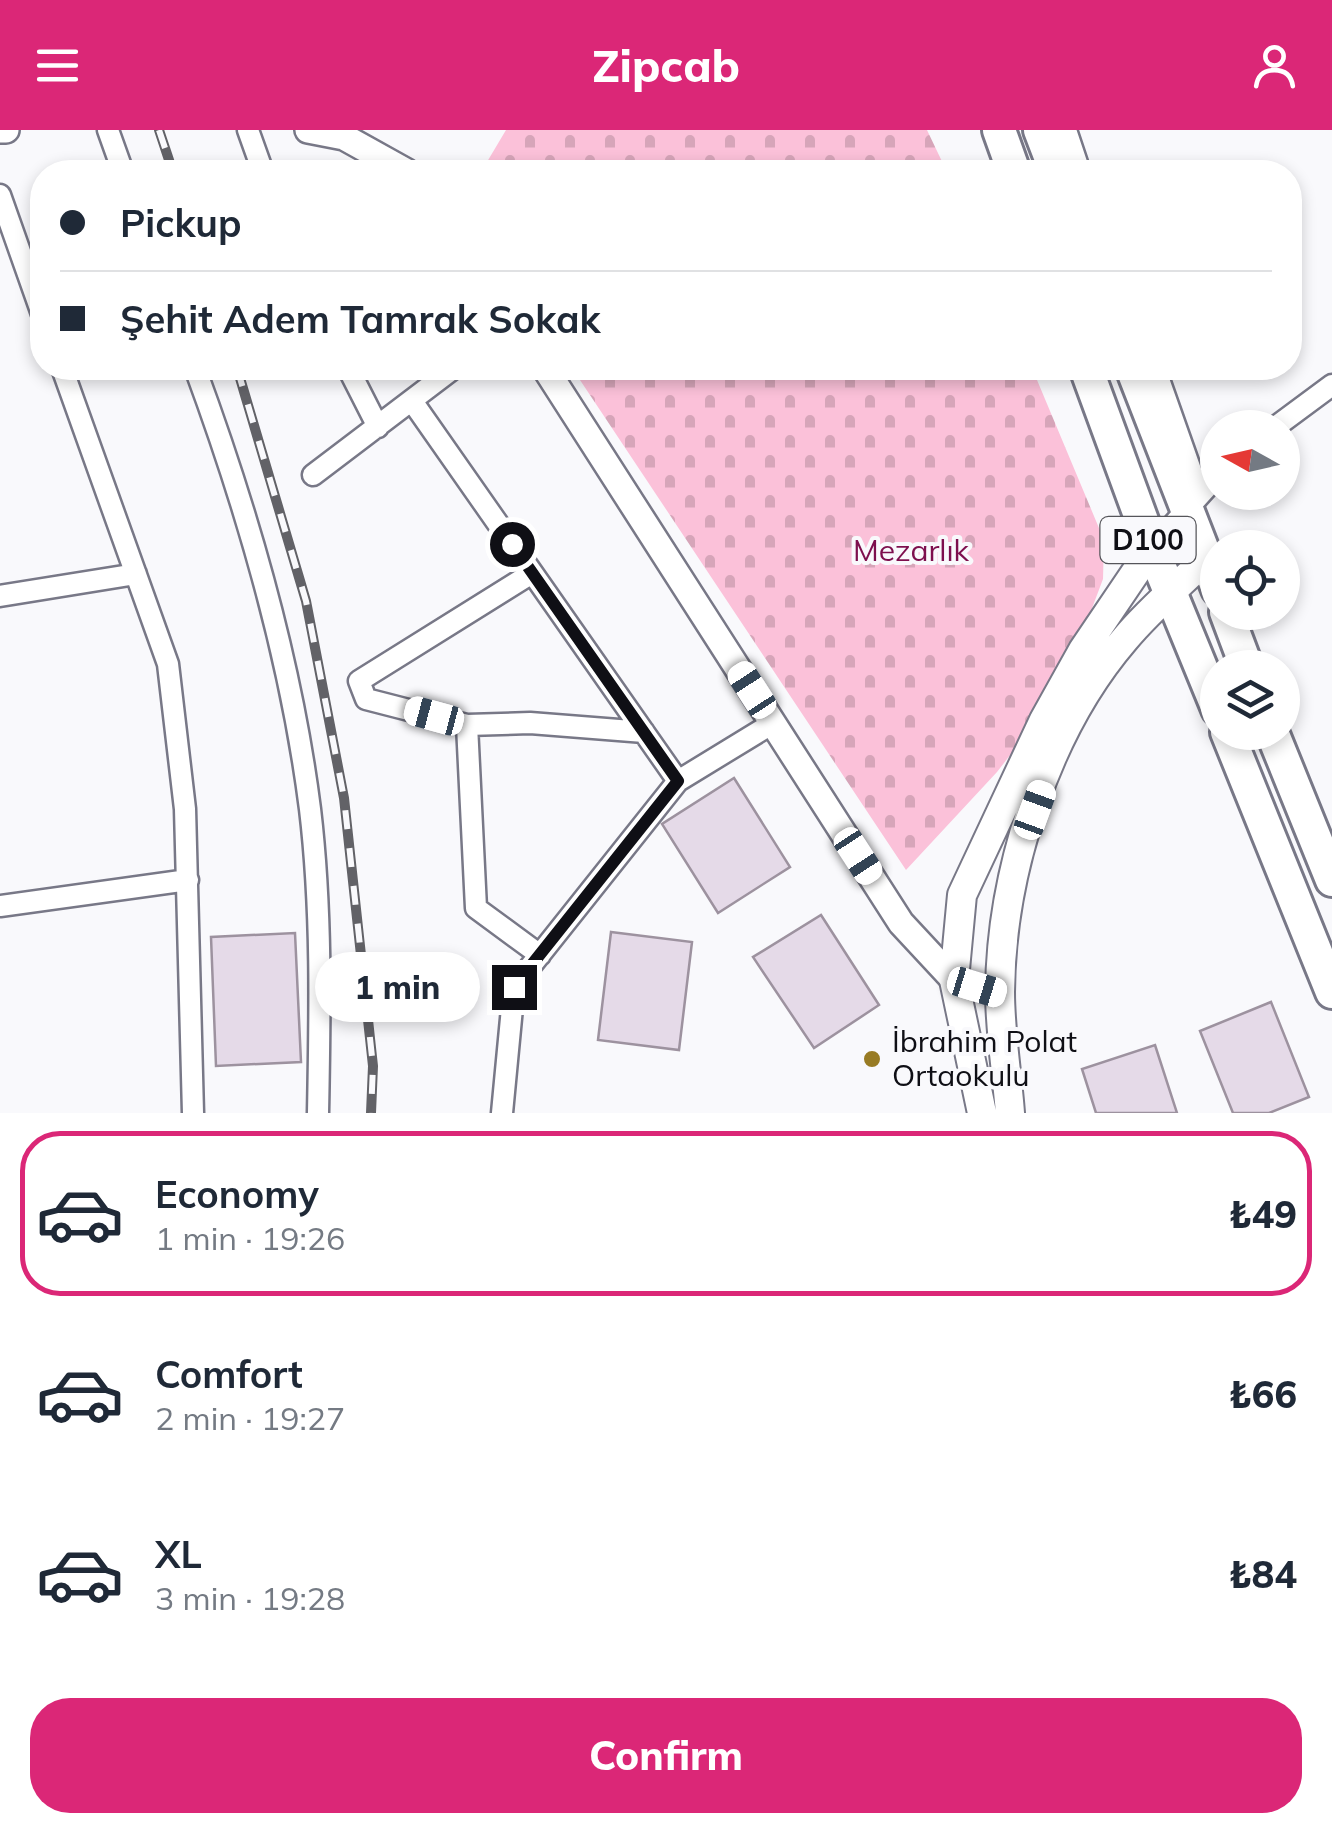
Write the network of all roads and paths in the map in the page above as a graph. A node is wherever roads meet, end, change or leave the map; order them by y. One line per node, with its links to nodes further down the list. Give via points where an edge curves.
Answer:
1 (108, 130): 7 (street)
2 (248, 130): 8 (street)
3 (308, 130): 9 (street, via 344,137)
4 (999, 130): 10 (highway)
5 (1040, 130): 11 (highway)
6 (1066, 130): 12 (street)
7 (119, 160)
8 (259, 160)
9 (385, 160)
10 (1010, 160)
11 (1051, 160)
12 (1076, 160)
13 (0, 195): 14 (street)
14 (30, 280)
15 (66, 380): 33 (street)
16 (199, 380): 52 (street, via 252,538 303,759 318,913)
17 (354, 380): 26 (street)
18 (439, 380): 24 (street)
19 (553, 380): 38 (street)
20 (1090, 380): 31 (highway, D100)
21 (1137, 380): 29 (highway, D100)
22 (1159, 380): 29 (street)
23 (1332, 386): 25 (street)
24 (412, 401): 26 (street); 32 (street)
25 (1299, 410)
26 (378, 426): 27 (street)
27 (313, 476)
28 (1200, 492): 29 (street)
29 (1192, 499): 30 (highway, D100); 31 (street)
30 (1200, 530)
31 (1152, 548): 35 (highway, D100); 48 (main road, via 1083,650 1020,767 962,895)
32 (532, 573): 39 (street, via 360,681 366,699); 40 (street)
33 (136, 574): 36 (street); 44 (street, via 168,664)
34 (1200, 580): 35 (main road)
35 (1170, 594): 37 (highway, D100); 50 (main road, via 1124,639 1065,734 1027,832 1004,918)
36 (0, 596)
37 (1200, 666)
38 (773, 723): 43 (street); 48 (street, via 902,924)
39 (467, 725): 40 (street); 47 (street, via 476,908)
40 (644, 732): 43 (street)
41 (1234, 750): 49 (highway)
42 (1279, 750): 45 (highway)
43 (678, 781): 47 (street)
44 (188, 880): 46 (street); 51 (street)
45 (1332, 880)
46 (0, 906)
47 (540, 955): 53 (street, via 514,987)
48 (954, 980): 50 (street); 54 (main road)
49 (1332, 992)
50 (1000, 994): 55 (main road)
51 (193, 1113)
52 (318, 1113)
53 (502, 1113)
54 (982, 1113)
55 (1010, 1113)

